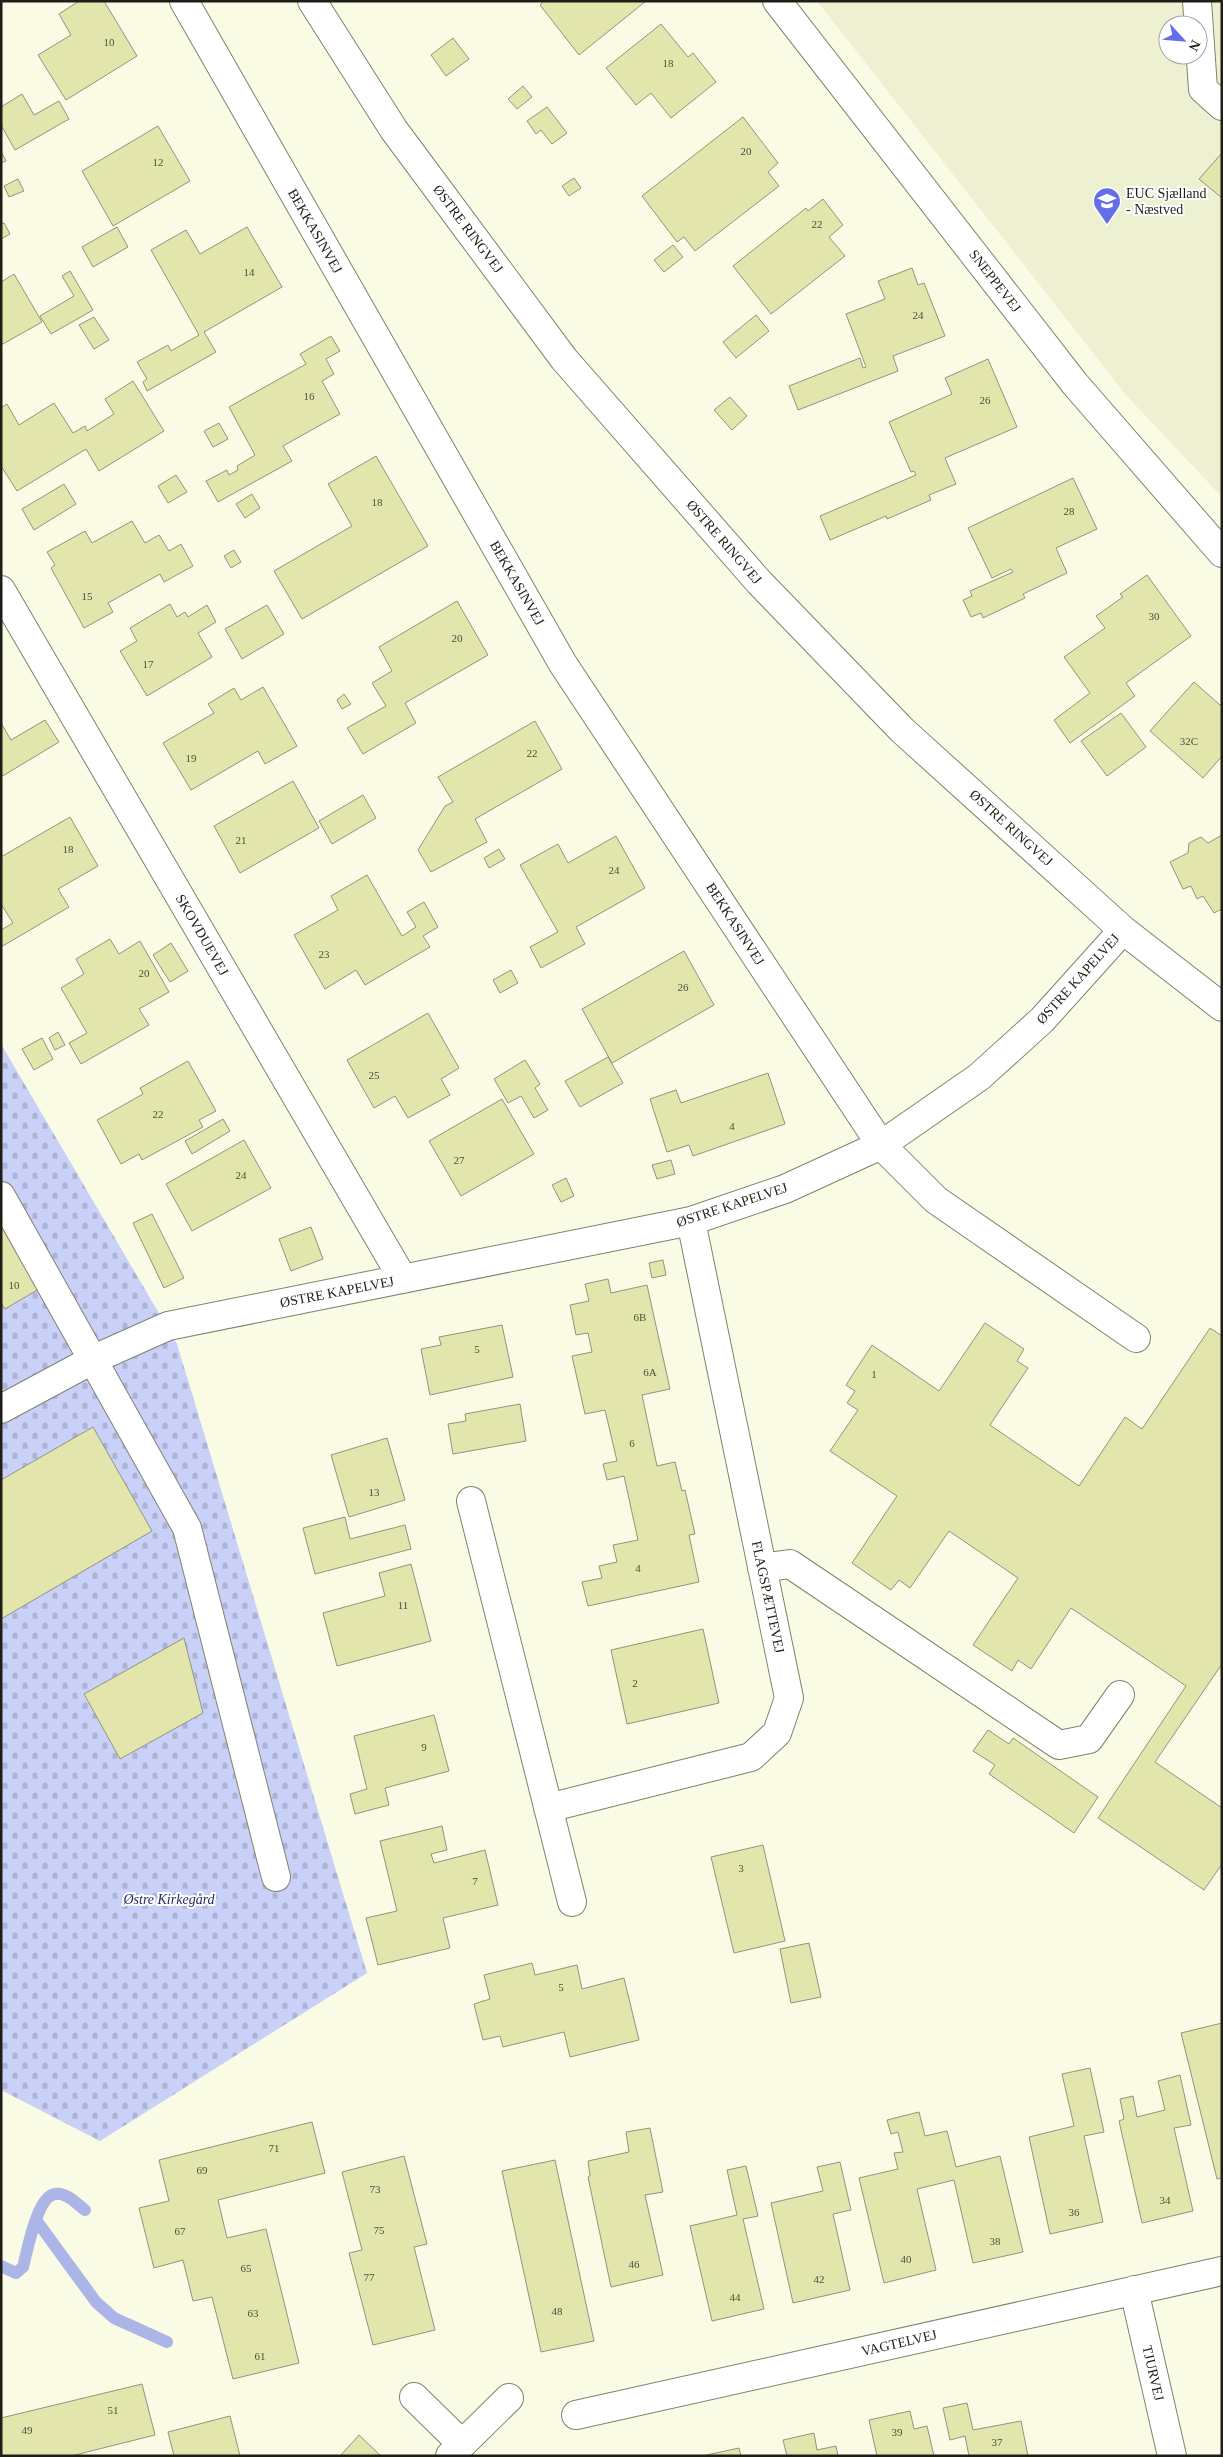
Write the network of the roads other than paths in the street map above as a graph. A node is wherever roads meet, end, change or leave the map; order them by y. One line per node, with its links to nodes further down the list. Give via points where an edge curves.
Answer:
1 (184, 1): 10 (street, BEKKASINVEJ, via 563,664)
2 (312, 1): 8 (street, ØSTRE RINGVEJ, via 394,130 564,359 707,523 759,582 902,730)
3 (777, 1): 6 (street, SNEPPEVEJ, via 1075,384)
4 (1197, 1): 5 (street, via 1203,89)
5 (1222, 106)
6 (1222, 553)
7 (1, 590): 13 (street, SKOVDUEVEJ)
8 (1123, 930): 9 (street, ØSTRE RINGVEJ); 10 (street, ØSTRE KAPELVEJ, via 1042,1020 979,1077)
9 (1222, 1007)
10 (881, 1145): 12 (street, ØSTRE KAPELVEJ, via 786,1189); 14 (street, BEKKASINVEJ, via 936,1200)
11 (1, 1196): 15 (street)
12 (691, 1221): 13 (street, ØSTRE KAPELVEJ); 18 (street, FLAGSPÆTTEVEJ)
13 (403, 1279): 15 (street, ØSTRE KAPELVEJ, via 168,1326)
14 (1136, 1338)
15 (94, 1359): 16 (street, ØSTRE KAPELVEJ); 21 (street, via 187,1528)
16 (1, 1409)
17 (471, 1501): 20 (street)
18 (762, 1568): 19 (street, via 790,1564 1059,1745 1089,1739); 20 (street, FLAGSPÆTTEVEJ, via 789,1698 777,1733 751,1757)
19 (1120, 1695)
20 (548, 1808): 22 (street)
21 (276, 1877)
22 (572, 1902)
23 (1222, 2271): 24 (street, VAGTELVEJ)
24 (1134, 2290): 27 (street, VAGTELVEJ); 29 (street, TJURVEJ)
25 (414, 2397): 28 (street)
26 (509, 2398): 28 (street)
27 (576, 2415)
28 (456, 2450)
29 (1172, 2456)

